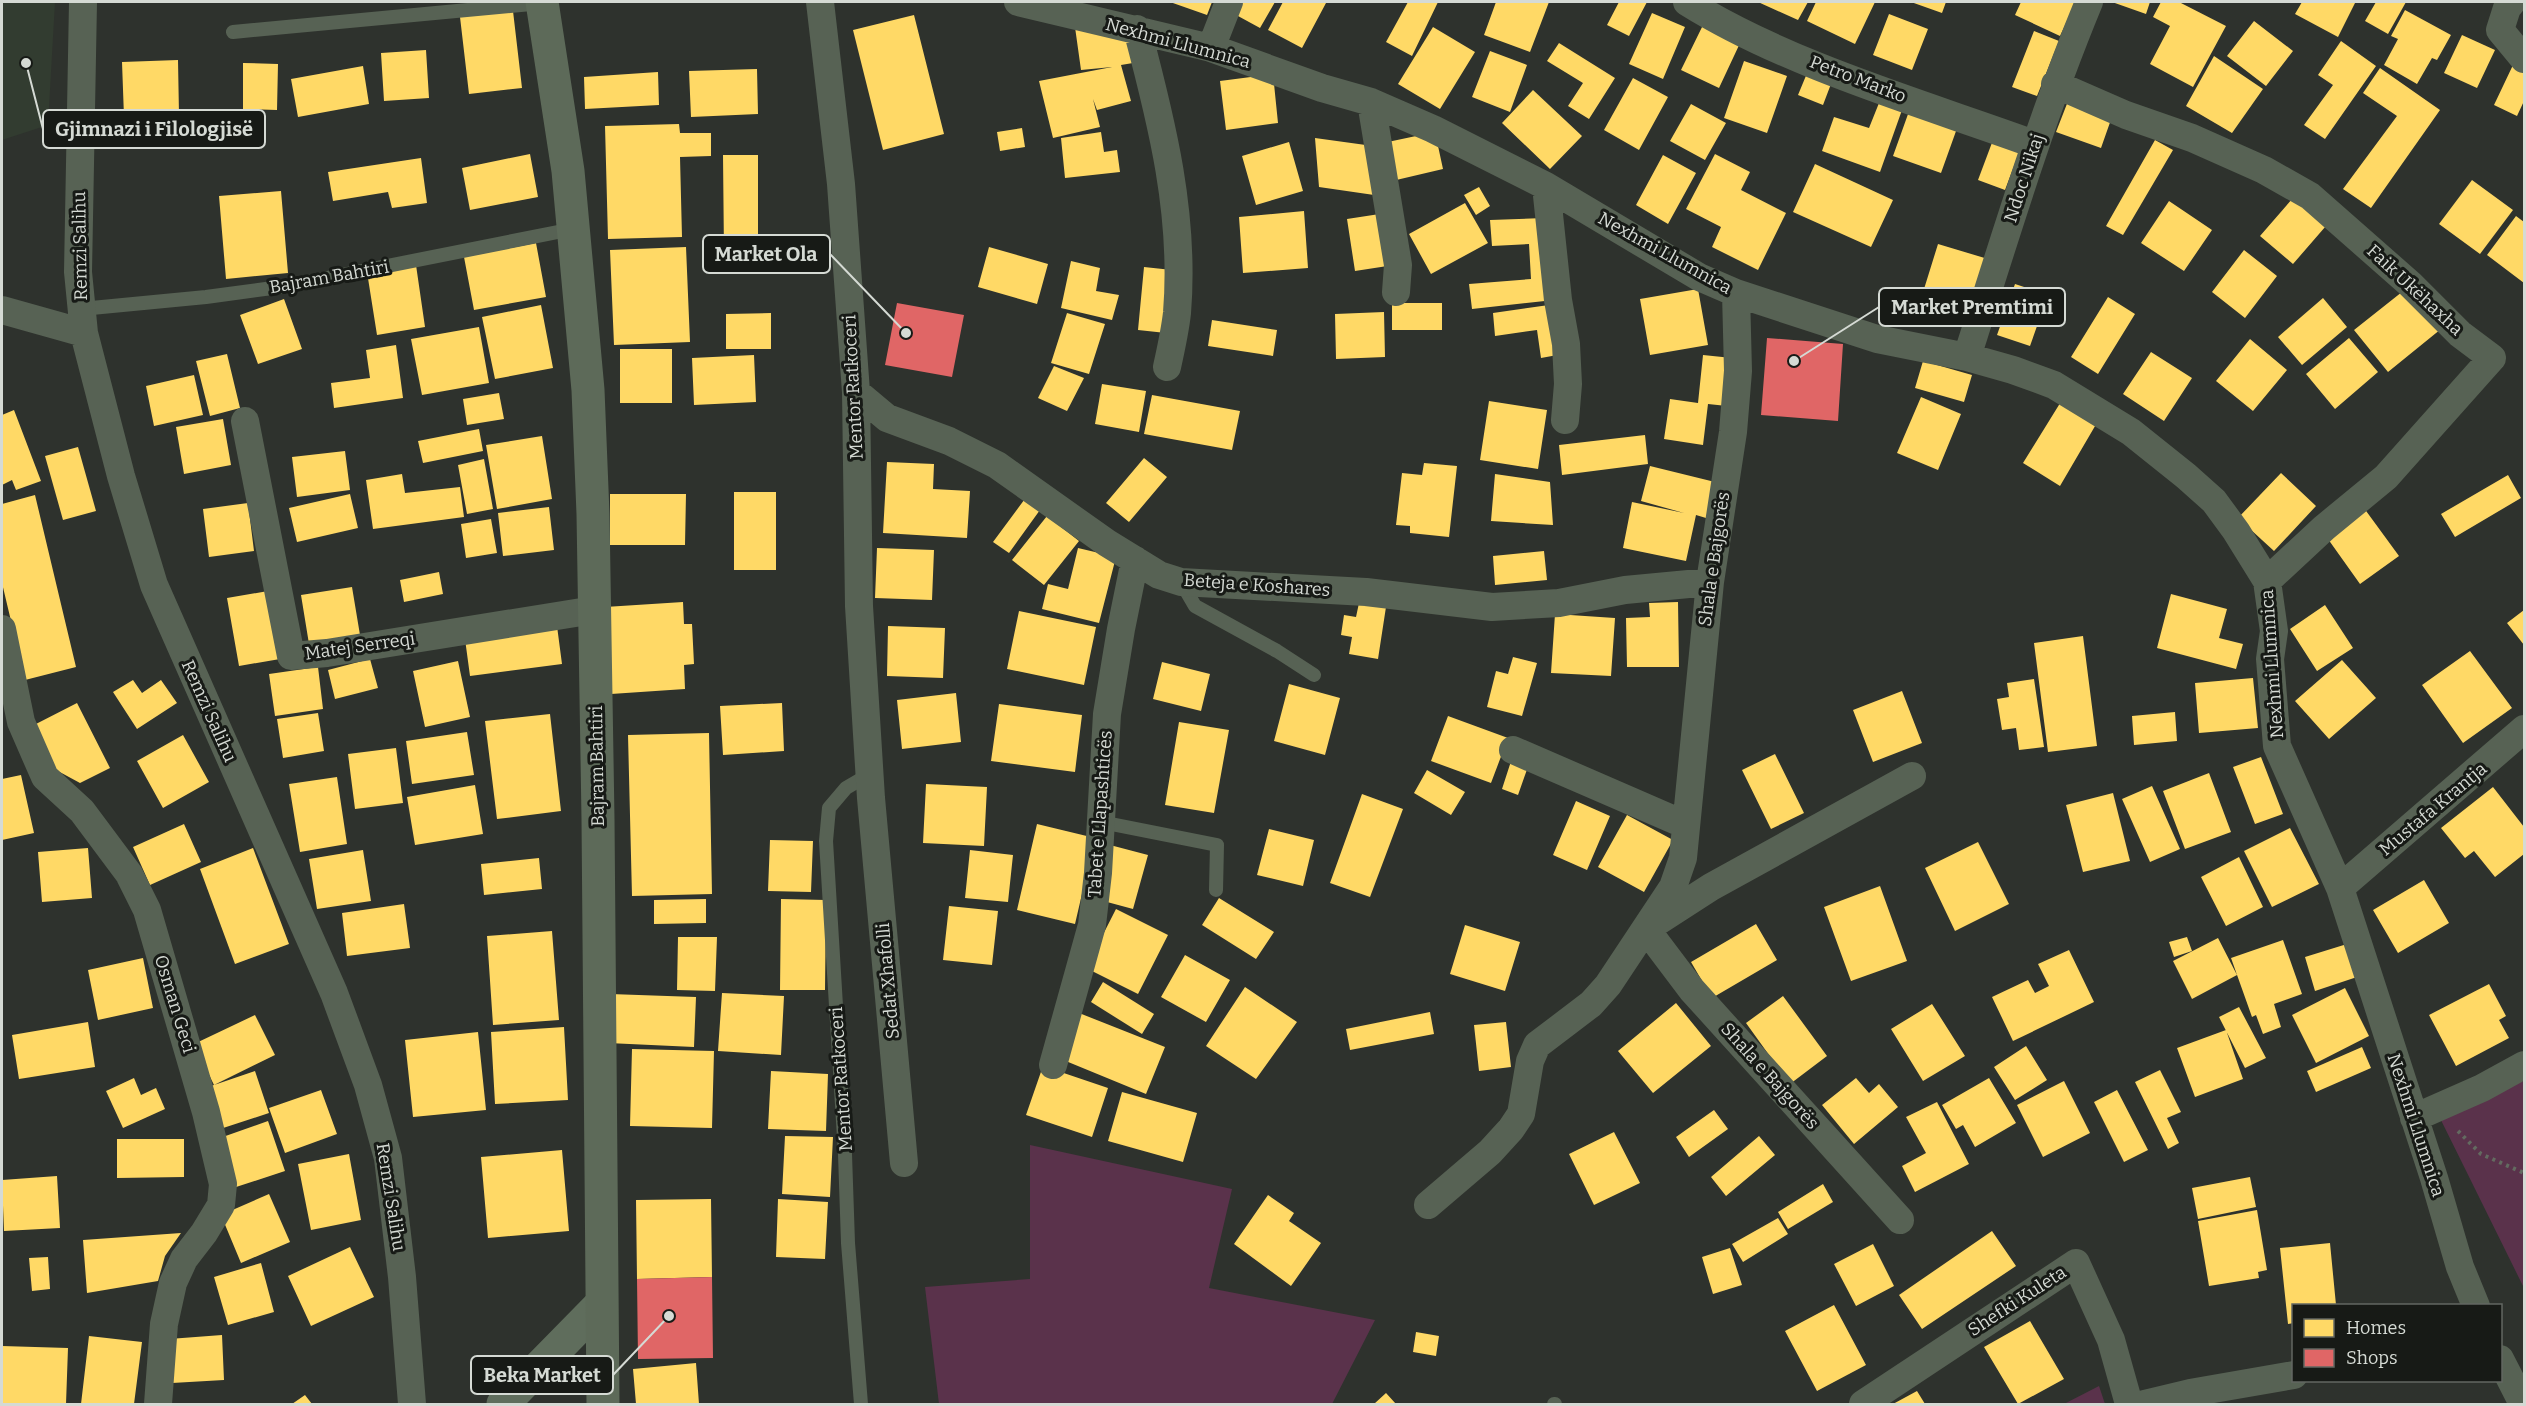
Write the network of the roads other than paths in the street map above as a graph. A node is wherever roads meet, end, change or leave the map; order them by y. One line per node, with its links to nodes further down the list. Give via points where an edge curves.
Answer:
1 (83, 2): 21 (street, Remzi Salihu, via 78,222)
2 (542, 2): 10 (lane, Bajram Bahtiri); 17 (main road, Bajram Bahtiri)
3 (820, 2): 24 (street, Mentor Ratkoceri, via 841,184)
4 (1018, 2): 9 (street, Nexhmi Llumnica)
5 (1229, 2): 11 (street)
6 (1687, 2): 15 (street, Petro Marko, via 1754,38 1833,72)
7 (2089, 2): 13 (street, Ndoc Nikaj)
8 (2512, 2): 12 (street, via 2500,30)
9 (1137, 29): 11 (street, Nexhmi Llumnica); 23 (street, via 1167,150 1176,206 1177,314)
10 (233, 32)
11 (1211, 48): 14 (street, Nexhmi Llumnica)
12 (2524, 59)
13 (2055, 84): 15 (street, Ndoc Nikaj); 28 (street, Faik Ukëhaxha, via 2192,138 2264,170 2310,196 2460,334 2492,358 2386,477)
14 (1371, 102): 16 (street, Nexhmi Llumnica); 18 (street, via 1398,265)
15 (2034, 144): 22 (street, Ndoc Nikaj)
16 (1546, 186): 19 (street, Nexhmi Llumnica, via 1700,277); 25 (street, via 1566,345)
17 (574, 229): 21 (lane, Bajram Bahtiri, via 287,286); 31 (main road, Bajram Bahtiri, via 588,390)
18 (1396, 292)
19 (1736, 292): 22 (street, Nexhmi Llumnica, via 1877,339); 30 (street, Shala e Bajgorës, via 1737,391)
20 (2, 310): 21 (street)
21 (82, 321): 54 (street, Remzi Salihu, via 121,476 154,585 334,993 368,1085 388,1158)
22 (1967, 357): 28 (street, Nexhmi Llumnica, via 2054,385 2131,432 2214,501)
23 (1167, 367)
24 (856, 392): 27 (street, Beteja e Koshares, via 887,418 949,441 997,465); 37 (street, Mentor Ratkoceri, via 859,606)
25 (1565, 420)
26 (245, 421): 31 (street, Matej Serreqi, via 291,656)
27 (1135, 560): 29 (street, Beteja e Koshares, via 1159,576); 38 (street, Tabet e Llapashticës, via 1107,714)
28 (2267, 580): 40 (street, Nexhmi Llumnica, via 2274,631 2270,659 2277,746)
29 (1181, 582): 30 (street, Beteja e Koshares, via 1366,592 1492,607 1558,603 1624,590); 33 (lane, via 1196,606)
30 (1710, 582): 39 (street, Shala e Bajgorës)
31 (594, 610): 49 (main road, Bajram Bahtiri)
32 (2, 629): 53 (street, Osman Geci, via 21,722 45,777 82,811 129,874 147,910 203,1100 223,1184 221,1205 173,1282 164,1324)
33 (1314, 675)
34 (2524, 729): 40 (street, Mustafa Krantja)
35 (1513, 750): 39 (street)
36 (1912, 776): 42 (street, Shala e Bajgorës, via 1711,887)
37 (871, 786): 46 (street, Sedat Xhafolli); 57 (lane, Mentor Ratkoceri, via 846,788 828,808 826,841)
38 (1101, 822): 41 (lane, via 1217,845); 43 (street, Tabet e Llapashticës, via 1092,925)
39 (1686, 825): 42 (street, Shala e Bajgorës, via 1683,858 1673,887)
40 (2340, 888): 45 (street, Nexhmi Llumnica)
41 (1216, 890)
42 (1646, 929): 47 (street, Shala e Bajgorës, via 1591,1004 1538,1045 1530,1060 1521,1114 1511,1129); 48 (street, Shala e Bajgorës, via 1692,990)
43 (1053, 1065)
44 (2524, 1065): 45 (street)
45 (2425, 1113): 50 (street, Nexhmi Llumnica, via 2460,1267)
46 (904, 1163)
47 (1428, 1205)
48 (1900, 1220)
49 (601, 1304): 55 (street); 56 (main road, Bajram Bahtiri)
50 (2476, 1304)
51 (2502, 1363): 61 (street)
52 (2292, 1375): 60 (street)
53 (158, 1404)
54 (412, 1404)
55 (503, 1404)
56 (603, 1404)
57 (861, 1404)
58 (1863, 1404): 59 (street, Shefki Kuleta, via 2076,1263 2111,1340)
59 (2129, 1404)
60 (2144, 1404)
61 (2523, 1404)

